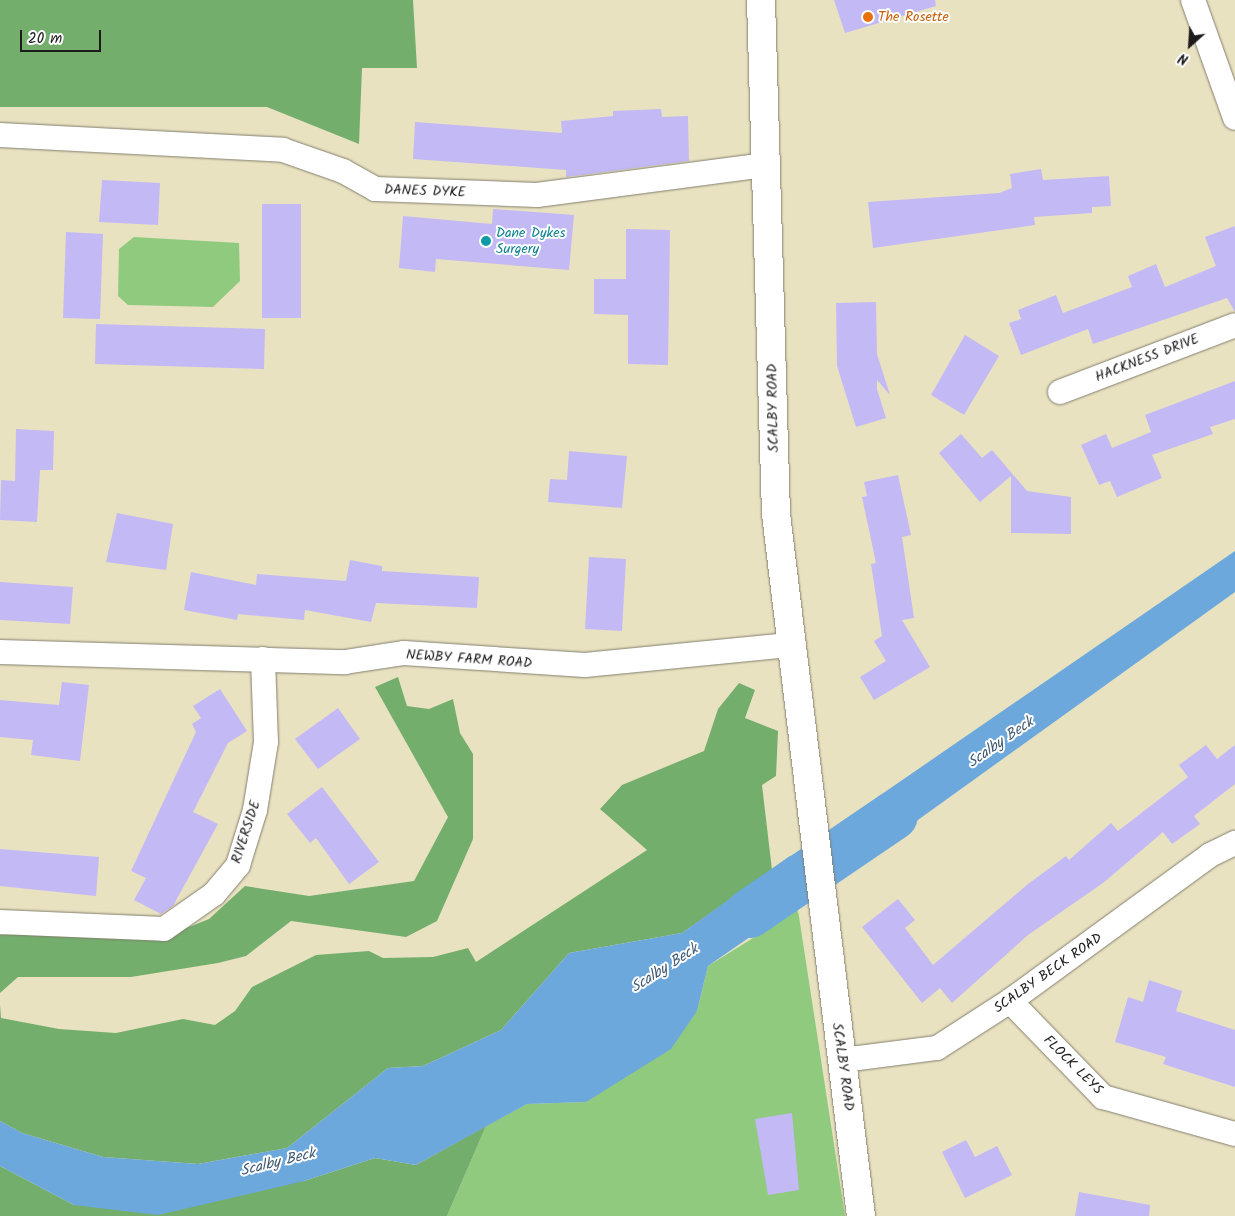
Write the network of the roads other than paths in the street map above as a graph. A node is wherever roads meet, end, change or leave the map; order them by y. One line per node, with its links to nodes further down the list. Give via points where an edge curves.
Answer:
1 (761, 0): 5 (highway, SCALBY ROAD)
2 (1193, 0): 3 (street)
3 (1235, 118)
4 (0, 135): 5 (street, DANES DYKE, via 283,150 343,171 375,189 537,195)
5 (766, 165): 8 (highway, SCALBY ROAD, via 776,514)
6 (1235, 325): 7 (street, HACKNESS DRIVE)
7 (1060, 392)
8 (788, 645): 10 (street, NEWBY FARM ROAD, via 585,665 404,653 345,662); 14 (highway, SCALBY ROAD)
9 (0, 652): 10 (street, NEWBY FARM ROAD)
10 (263, 659): 12 (street, RIVERSIDE, via 266,742 255,810 238,865 214,894 164,929)
11 (1235, 843): 13 (street, SCALBY BECK ROAD, via 1210,855)
12 (0, 922)
13 (1010, 1001): 14 (street, SCALBY BECK ROAD, via 937,1048); 15 (street, FLOCK LEYS, via 1103,1097)
14 (843, 1060): 16 (highway, SCALBY ROAD)
15 (1235, 1134)
16 (861, 1216)

